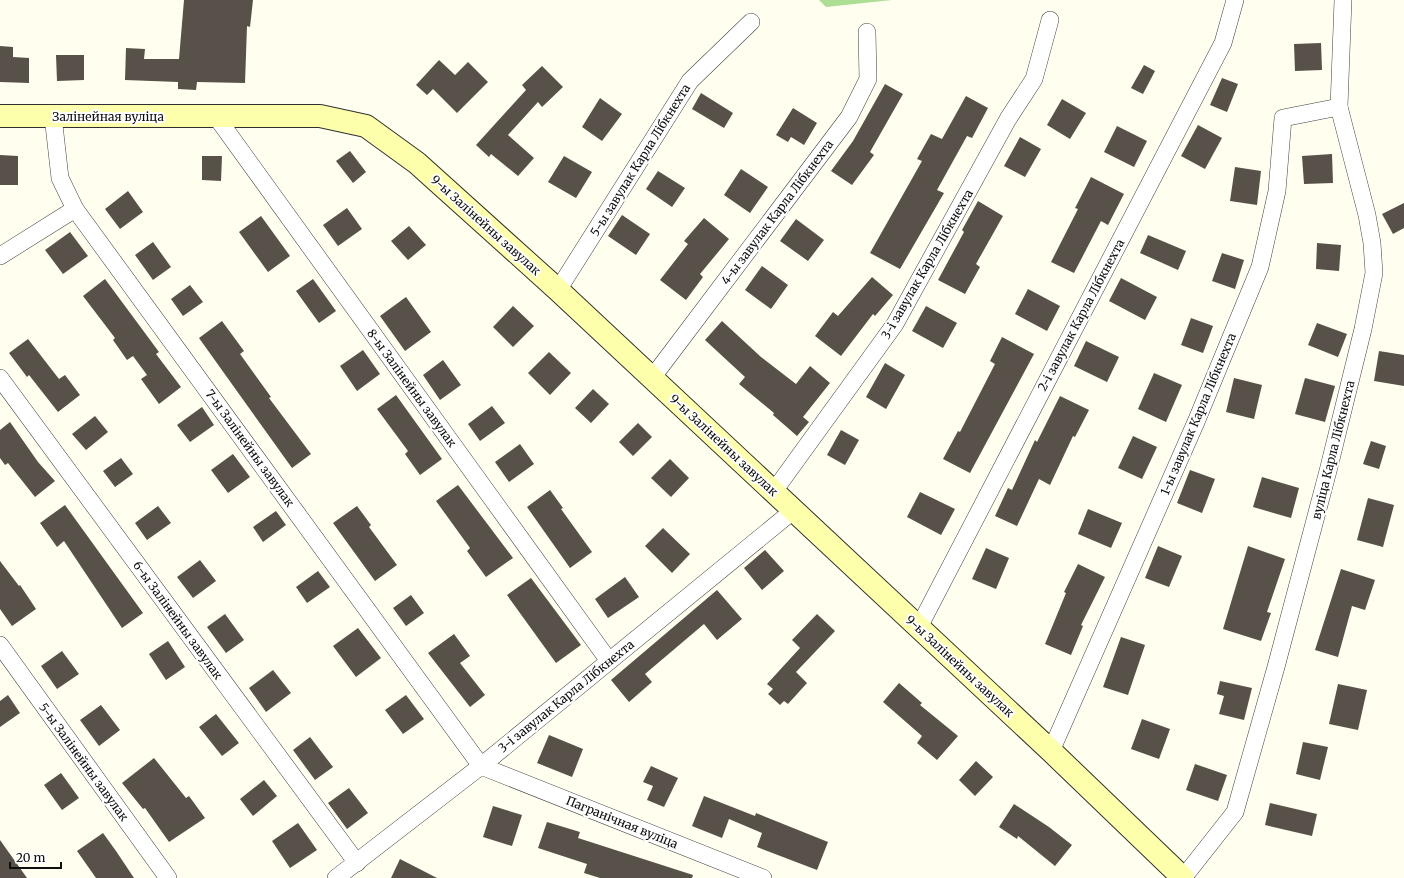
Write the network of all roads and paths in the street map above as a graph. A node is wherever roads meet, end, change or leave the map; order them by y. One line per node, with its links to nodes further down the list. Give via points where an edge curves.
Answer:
1 (1235, 0): 17 (street, 2-і завулак Карла Лібкнехта, via 1223,43)
2 (1343, 0): 6 (street, вуліца Карла Лібкнехта)
3 (1050, 20): 15 (street, 3-і завулак Карла Лібкнехта, via 1034,79 1008,119 895,324)
4 (751, 22): 12 (street, 5-ы завулак Карла Лібкнехта, via 690,81)
5 (867, 32): 14 (street, 4-ы завулак Карла Лібкнехта, via 868,79 849,117)
6 (1339, 107): 20 (street, 1-ы завулак Карла Лібкнехта, via 1283,118 1277,191 1260,267 1196,422); 26 (street, вуліца Карла Лібкнехта, via 1372,243 1374,273 1363,329 1236,812)
7 (215, 115): 9 (street, Залінейная вуліца); 12 (street, 9-ы Залінейны завулак, via 320,116 366,126 417,163); 19 (street, 8-ы Залінейны завулак)
8 (0, 116): 9 (street, Залінейная вуліца)
9 (53, 116): 10 (street, 7-ы Залінейны завулак, via 60,178)
10 (75, 209): 11 (street); 21 (street, 7-ы Залінейны завулак)
11 (0, 256)
12 (558, 290): 14 (street, 9-ы Залінейны завулак)
13 (0, 378): 22 (street, 6-ы Залінейны завулак)
14 (652, 378): 15 (street, 9-ы Залінейны завулак)
15 (774, 491): 16 (street, 9-ы Залінейны завулак)
16 (794, 510): 17 (street, 9-ы Залінейны завулак); 19 (street, 3-і завулак Карла Лібкнехта)
17 (919, 627): 20 (street, 9-ы Залінейны завулак)
18 (0, 645): 23 (street, 5-ы Залінейны завулак)
19 (608, 661): 21 (street, 3-і завулак Карла Лібкнехта)
20 (1051, 751): 26 (street, 9-ы Залінейны завулак)
21 (481, 766): 22 (street, 3-і завулак Карла Лібкнехта); 25 (street, Пагранічная вуліца)
22 (357, 862): 24 (street, 3-і завулак Карла Лібкнехта)
23 (168, 878)
24 (336, 878)
25 (763, 878)
26 (1183, 878)

